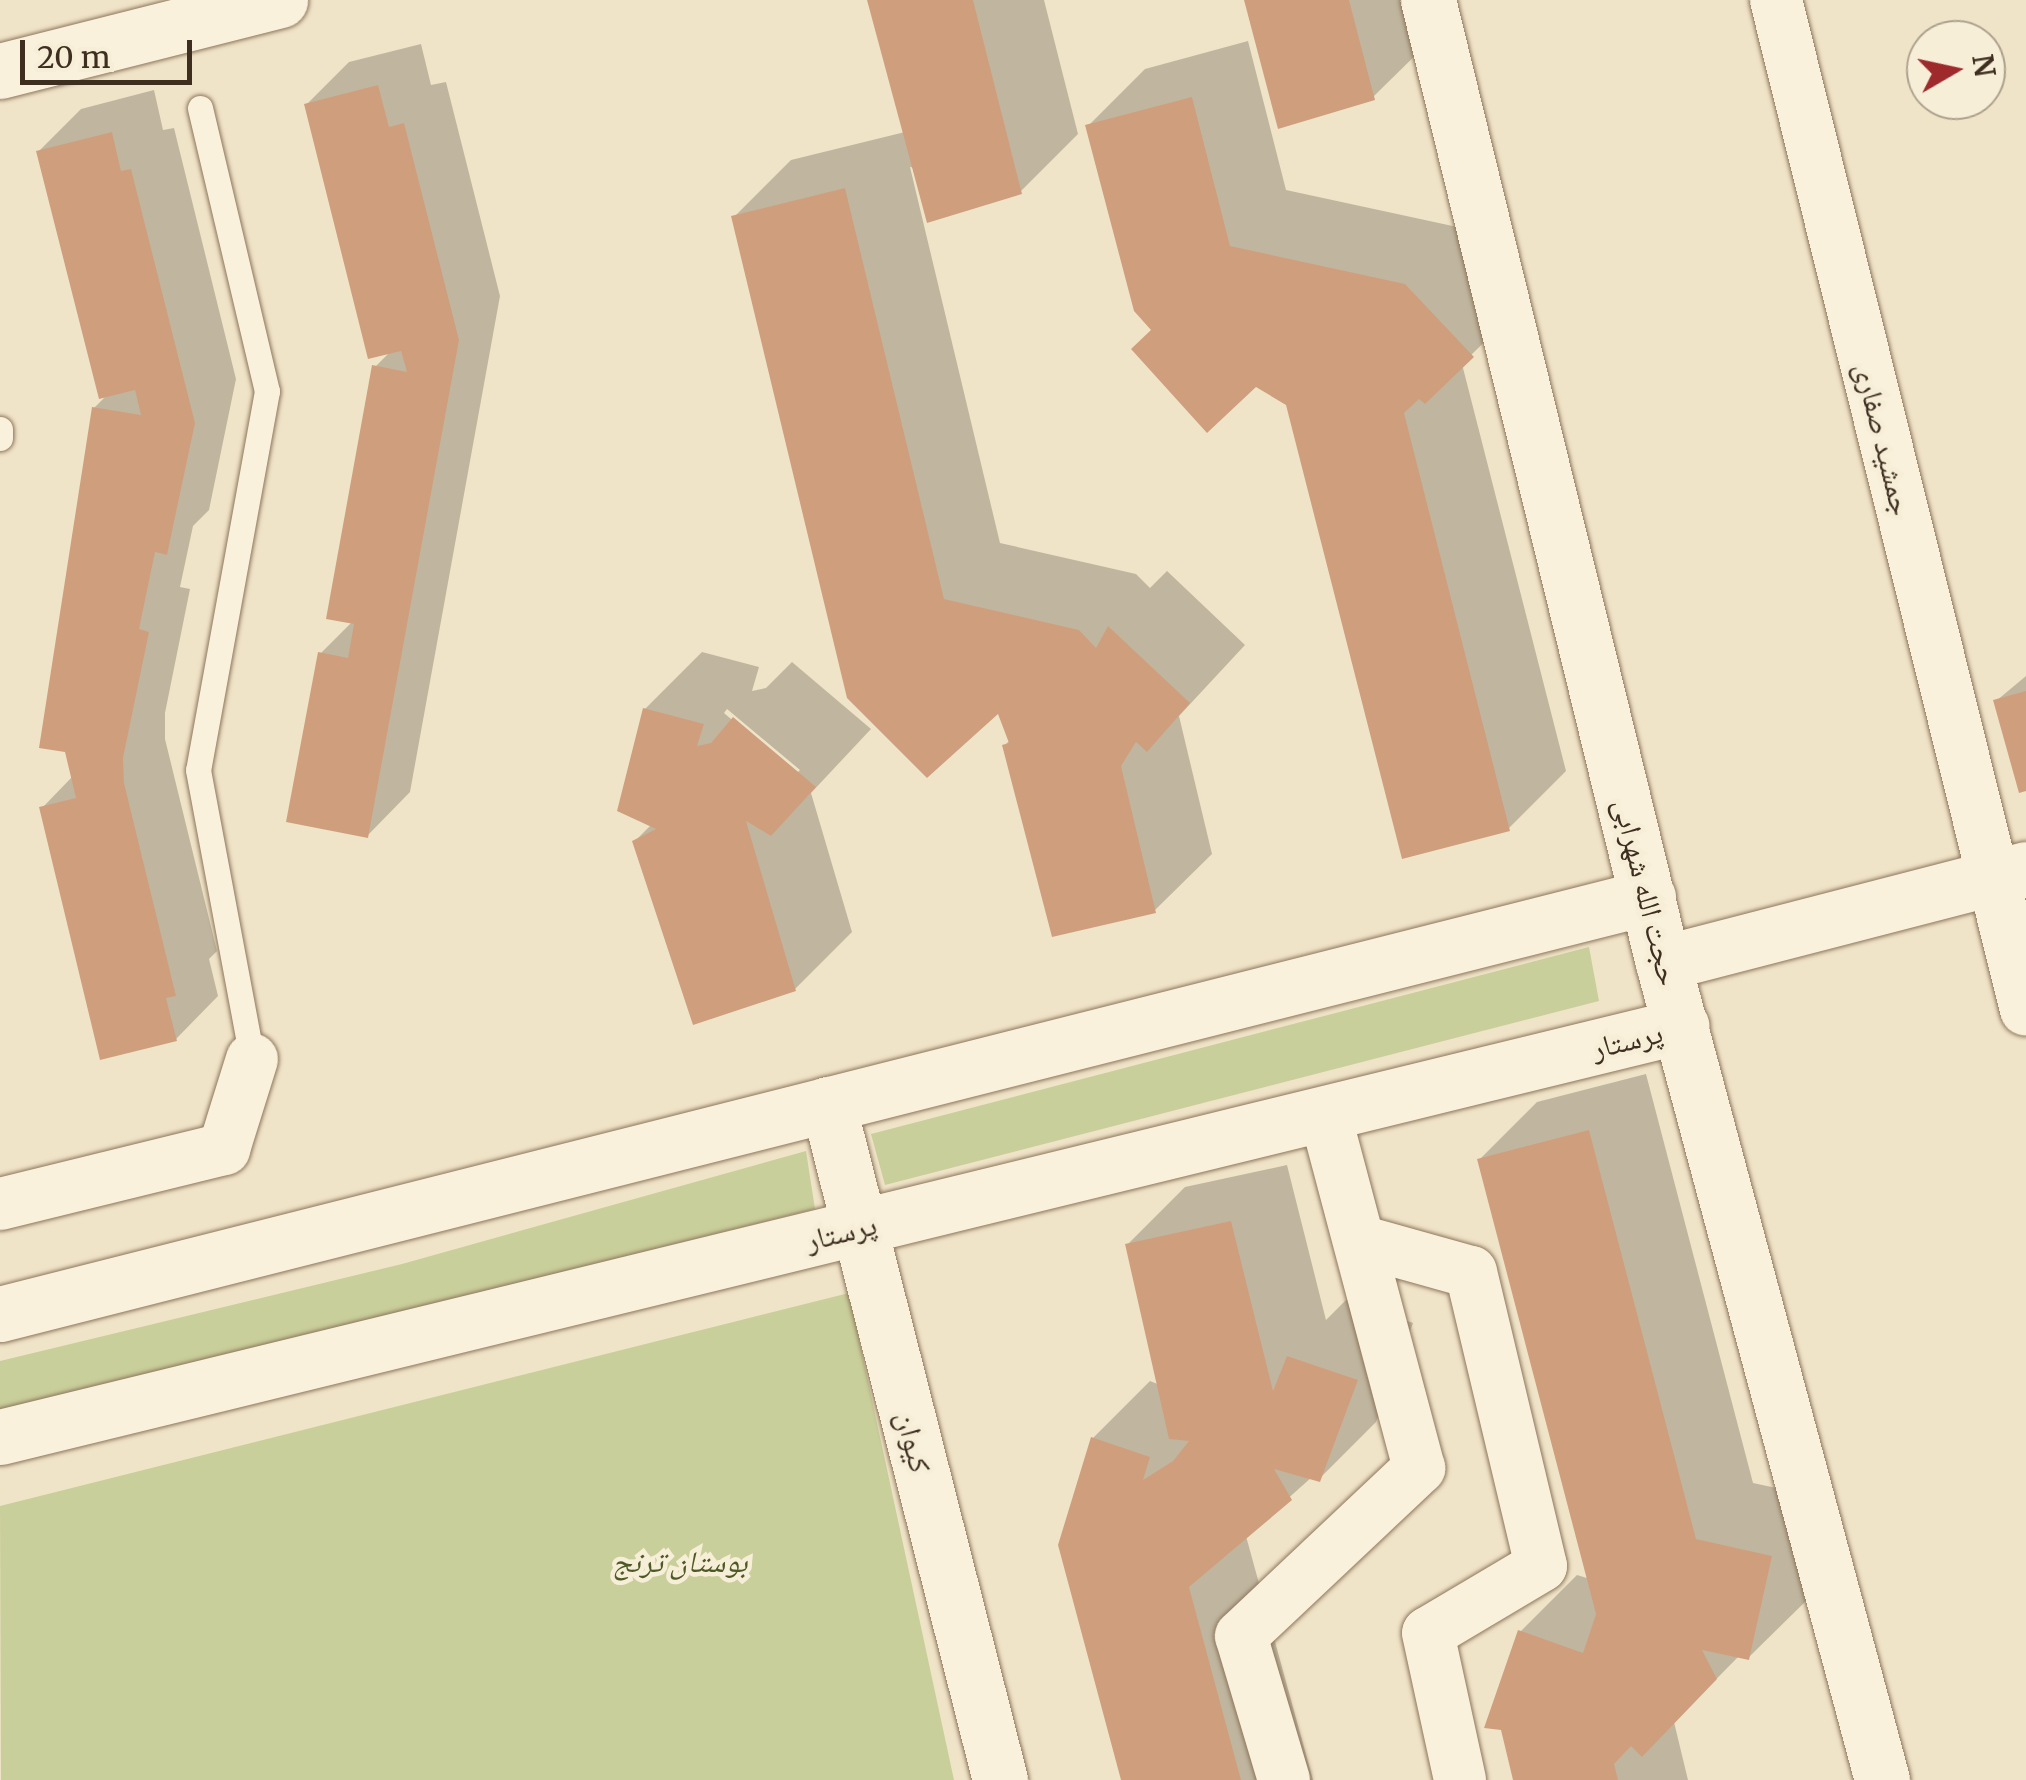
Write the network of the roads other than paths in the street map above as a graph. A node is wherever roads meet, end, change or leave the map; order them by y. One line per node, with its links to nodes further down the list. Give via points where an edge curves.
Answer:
1 (280, 0): 4 (street)
2 (1428, 0): 9 (street, حجت الله شهرابی)
3 (1776, 0): 8 (street, جمشید صفاری)
4 (0, 71)
5 (200, 108): 13 (lane, via 268,391 198,770)
6 (0, 428): 7 (lane)
7 (0, 438)
8 (2009, 873): 10 (street); 11 (street, جمشید صفاری)
9 (1648, 897): 10 (street, حجت الله شهرابی); 14 (street)
10 (1663, 963): 12 (street, حجت الله شهرابی)
11 (2026, 1010)
12 (1681, 1026): 15 (street, پرستار); 24 (street, حجت الله شهرابی)
13 (252, 1059): 16 (street, via 224,1149)
14 (828, 1104): 17 (street, کیوان); 19 (street)
15 (1326, 1114): 17 (street, پرستار); 18 (street)
16 (2, 1196)
17 (860, 1228): 20 (street, پرستار); 21 (street, کیوان)
18 (1360, 1242): 22 (street, via 1420,1468 1241,1636); 23 (street, via 1471,1272 1541,1566 1428,1634)
19 (0, 1314)
20 (0, 1437)
21 (1000, 1780)
22 (1284, 1780)
23 (1460, 1780)
24 (1882, 1780)

